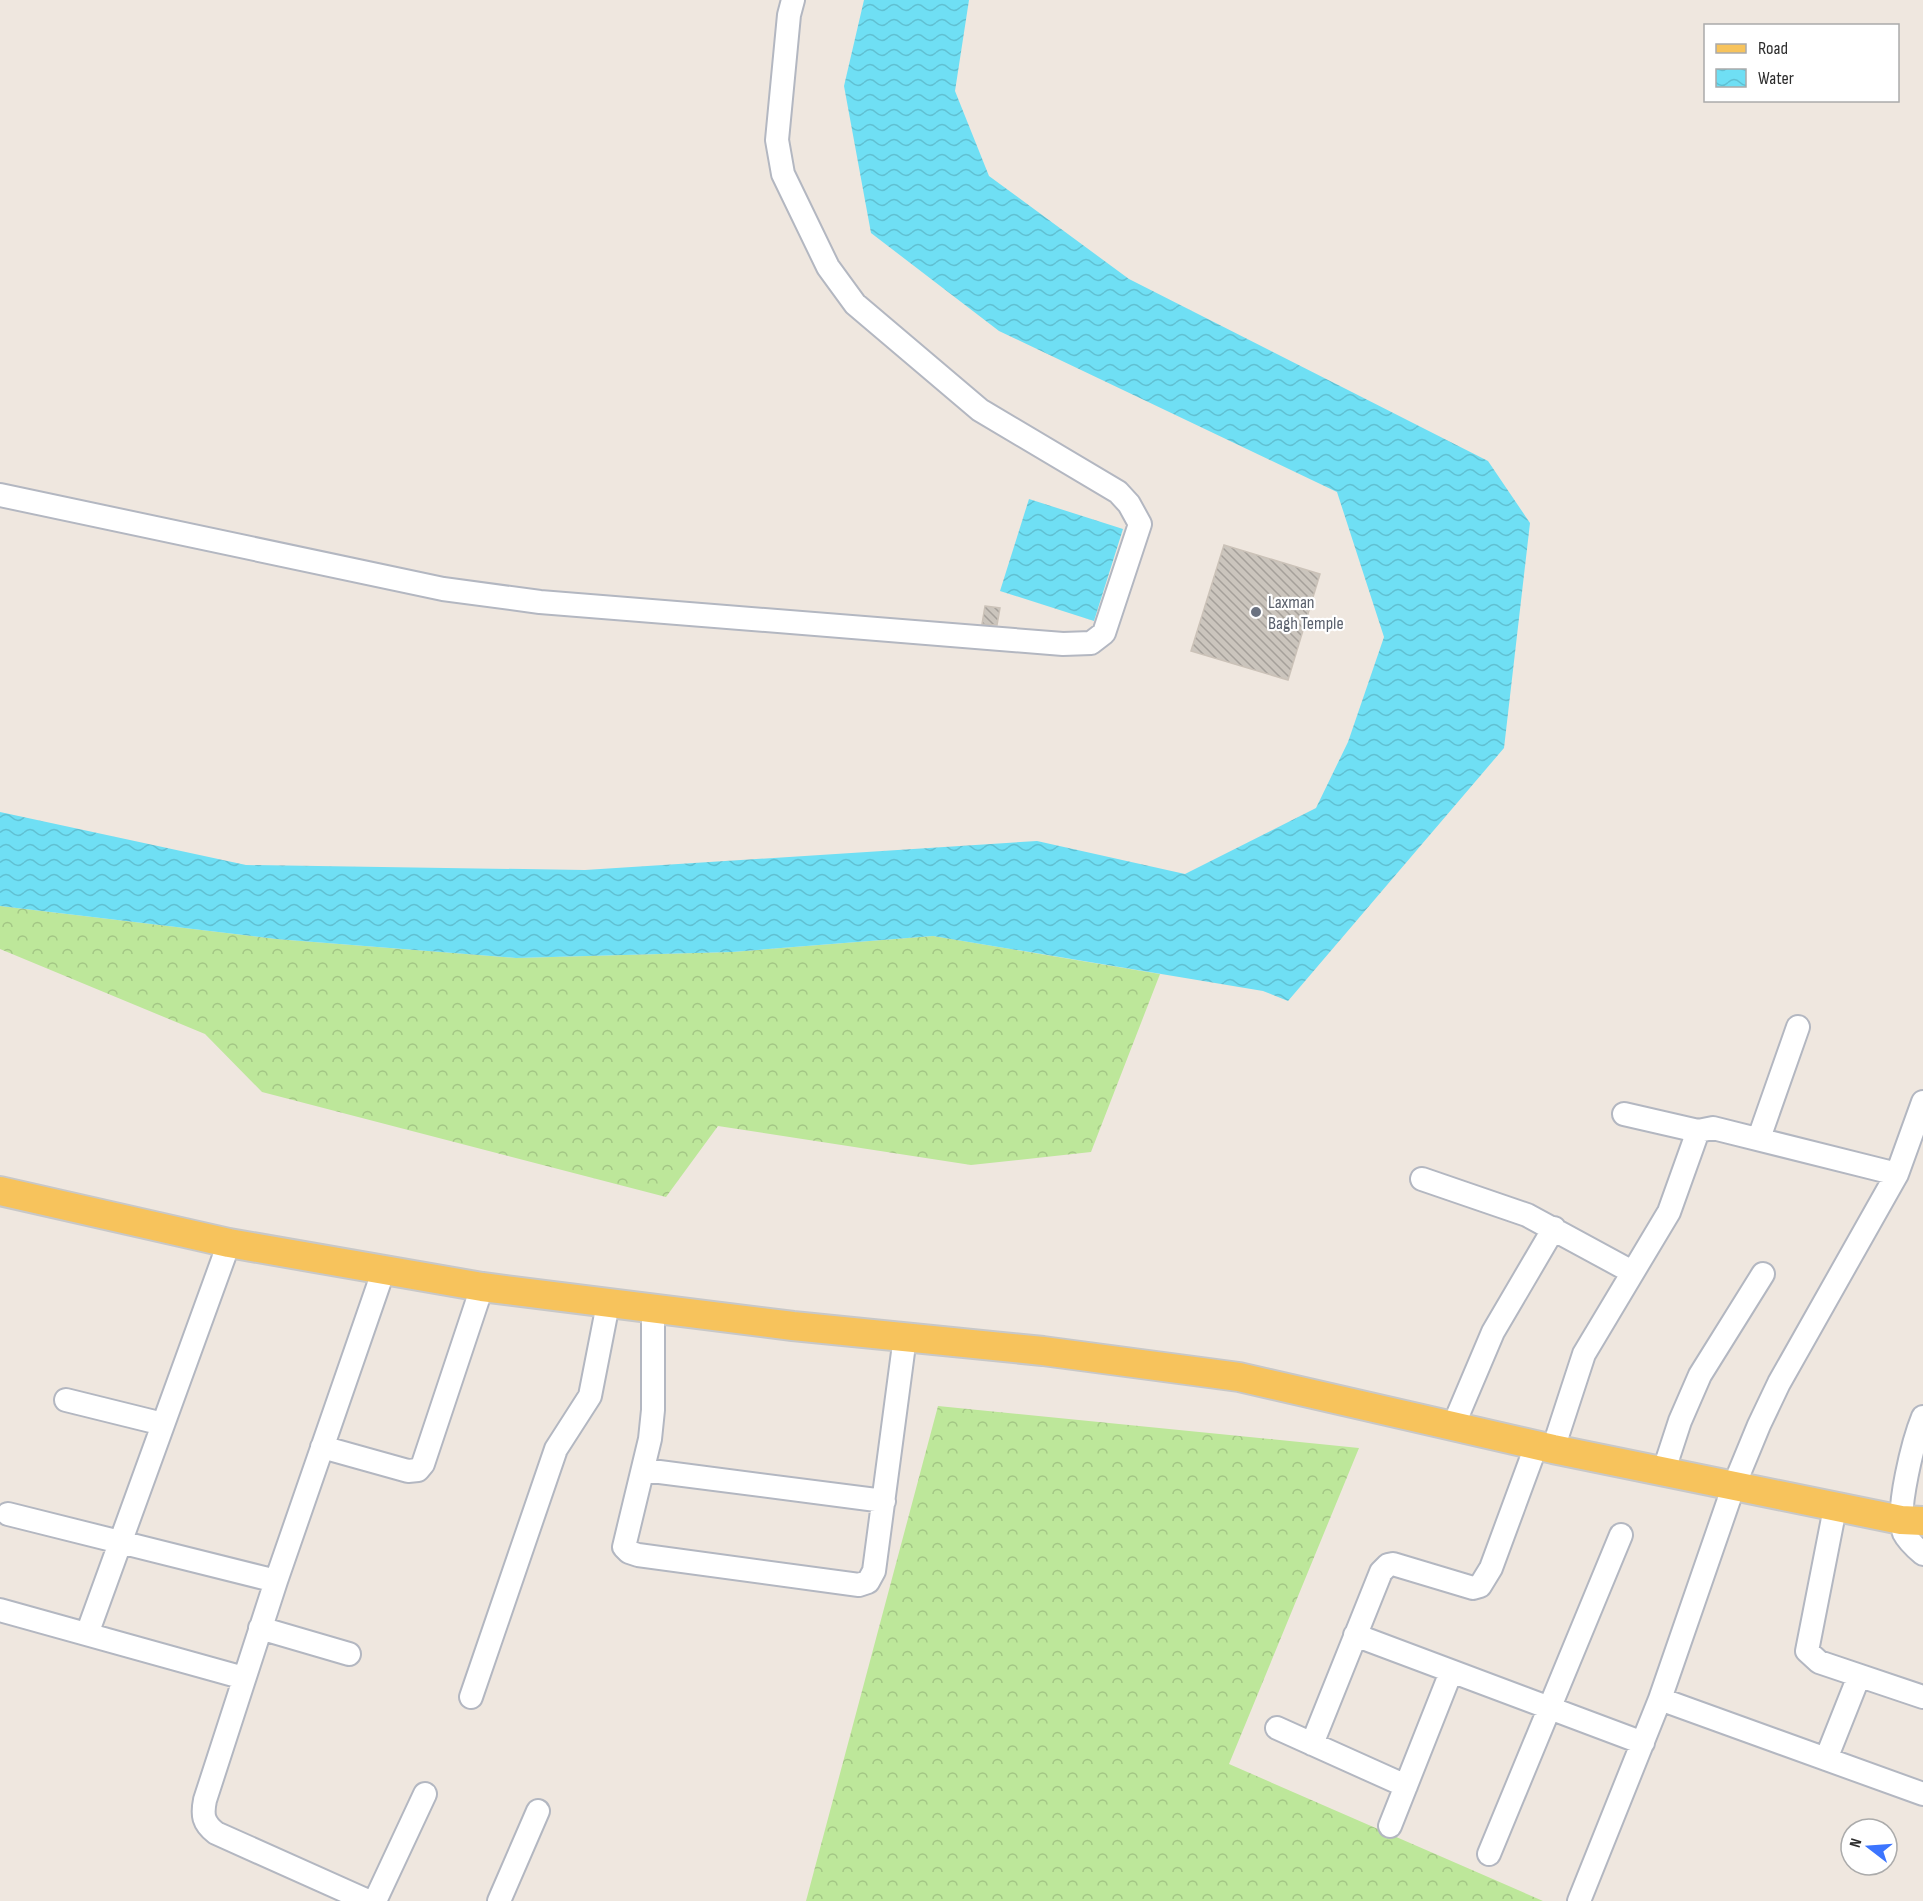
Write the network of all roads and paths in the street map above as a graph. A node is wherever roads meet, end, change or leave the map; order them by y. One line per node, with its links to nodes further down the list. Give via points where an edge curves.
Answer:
1 (793, 0): 2 (street, via 777,140 783,174 828,267 855,304 981,410 1118,492 1140,524 1104,633 1091,643 1063,644 564,603 454,590)
2 (0, 495)
3 (1798, 1027): 7 (street)
4 (1923, 1102): 8 (street)
5 (1624, 1114): 6 (street)
6 (1698, 1131): 7 (street, via 1713,1128); 14 (street, via 1676,1198)
7 (1758, 1138): 8 (street)
8 (1908, 1164): 28 (street, via 1779,1383)
9 (1422, 1179): 11 (street, via 1514,1209)
10 (0, 1191): 12 (main road)
11 (1554, 1228): 14 (street); 23 (street, via 1493,1332)
12 (229, 1243): 13 (main road); 22 (street)
13 (383, 1272): 16 (main road); 24 (street)
14 (1632, 1272): 25 (street, via 1584,1354)
15 (1763, 1274): 27 (street, via 1700,1375)
16 (482, 1287): 17 (main road); 24 (street, via 418,1470 408,1471)
17 (608, 1304): 18 (main road); 45 (street, via 590,1396 556,1449)
18 (653, 1310): 19 (main road); 26 (street, via 653,1410)
19 (905, 1337): 23 (main road, via 1239,1377); 29 (street)
20 (66, 1400): 22 (street)
21 (1923, 1417): 32 (street, via 1908,1467)
22 (163, 1424): 34 (street)
23 (1454, 1424): 25 (main road)
24 (322, 1447): 36 (street)
25 (1544, 1447): 27 (main road); 40 (street, via 1486,1580 1473,1588 1388,1564 1381,1572)
26 (644, 1470): 29 (street); 29 (street, via 624,1539 628,1552 859,1585 868,1582 874,1571)
27 (1663, 1473): 28 (main road)
28 (1733, 1488): 30 (main road); 47 (street)
29 (884, 1501)
30 (1835, 1509): 32 (main road); 43 (street, via 1807,1651 1819,1662)
31 (8, 1515): 34 (street)
32 (1912, 1521): 35 (street, via 1904,1534)
33 (1621, 1535): 48 (street)
34 (120, 1542): 36 (street); 39 (street)
35 (1923, 1554)
36 (276, 1581): 38 (street)
37 (0, 1610): 39 (street)
38 (260, 1628): 41 (street); 44 (street)
39 (87, 1634): 44 (street)
40 (1356, 1635): 42 (street); 50 (street)
41 (348, 1654)
42 (1451, 1672): 48 (street); 53 (street)
43 (1859, 1676): 46 (street); 52 (street)
44 (244, 1678): 59 (street, via 205,1800 202,1816 208,1827)
45 (471, 1697)
46 (1923, 1697)
47 (1660, 1699): 51 (street); 52 (street)
48 (1548, 1708): 51 (street); 58 (street)
49 (1277, 1728): 50 (street)
50 (1312, 1743): 53 (street)
51 (1643, 1743): 62 (street)
52 (1826, 1759): 55 (street)
53 (1406, 1786): 57 (street)
54 (425, 1794): 60 (street)
55 (1923, 1794)
56 (538, 1811): 61 (street)
57 (1390, 1827)
58 (1489, 1854)
59 (368, 1901)
60 (375, 1901)
61 (500, 1901)
62 (1579, 1901)

